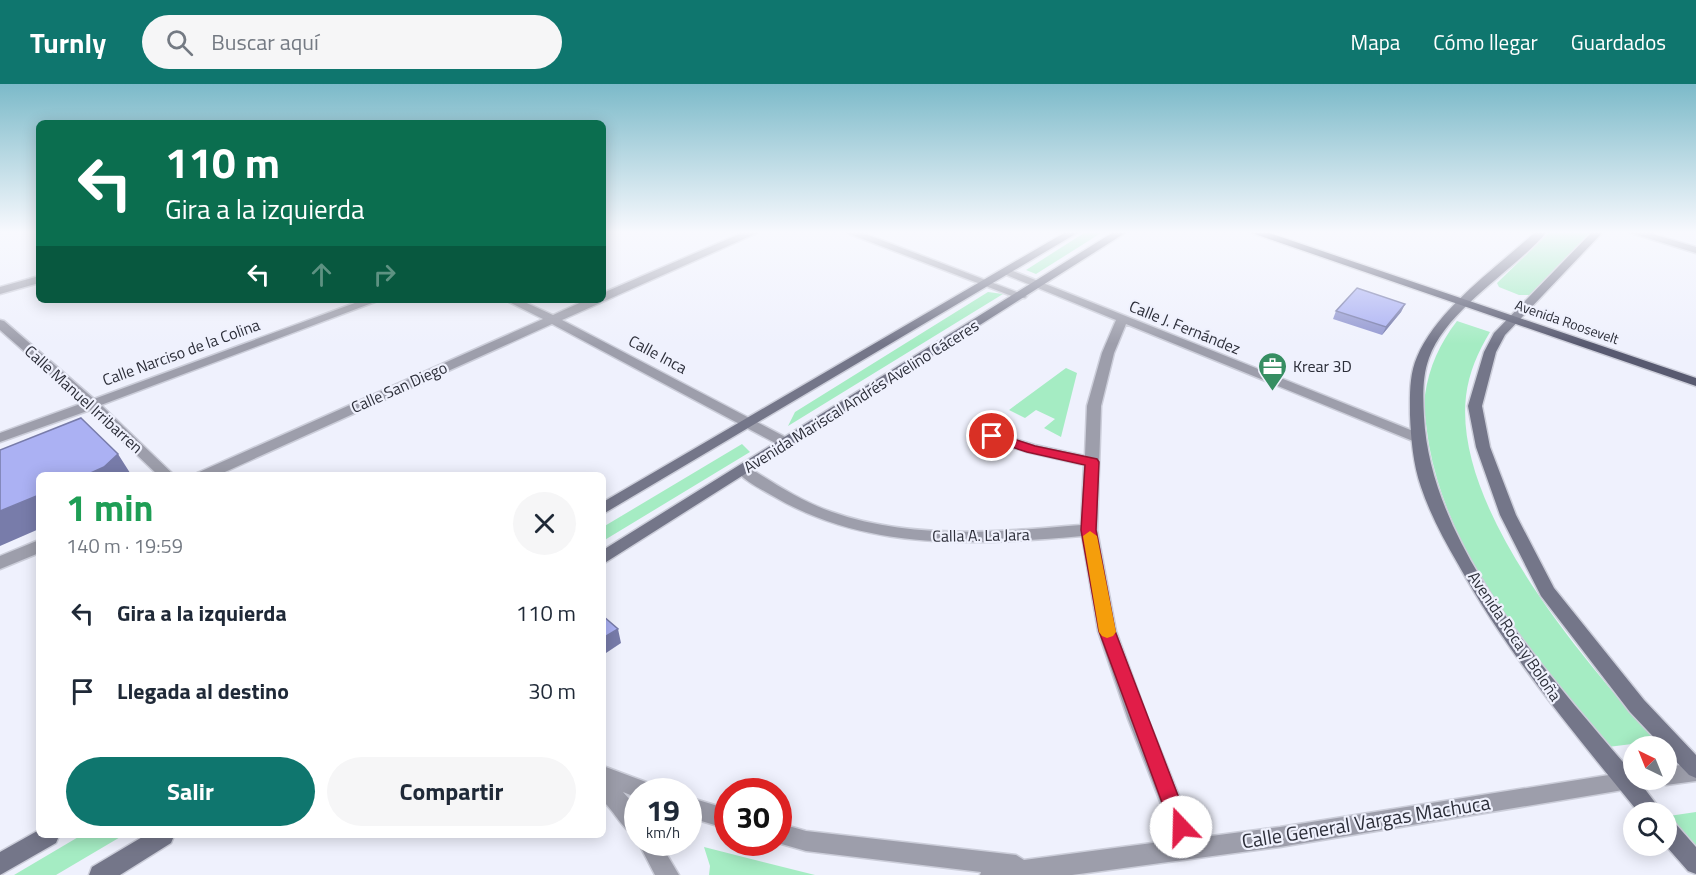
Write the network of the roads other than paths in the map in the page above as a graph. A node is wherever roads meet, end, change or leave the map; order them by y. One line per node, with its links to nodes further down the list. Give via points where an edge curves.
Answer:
1 (667, 270): 13 (street)
2 (950, 270): 10 (street)
3 (1012, 270): 8 (main road, Avenida Mariscal Andrés Avelino Cáceres)
4 (1063, 270): 11 (main road, Avenida Mariscal Andrés Avelino Cáceres)
5 (1364, 270): 18 (main road, Avenida Roosevelt)
6 (1500, 270): 18 (main road, Avenida Roca y Boloña)
7 (1562, 270): 20 (main road)
8 (1008, 272): 10 (main road, Avenida Mariscal Andrés Avelino Cáceres); 11 (street, Calle J. Fernández)
9 (36, 280): 12 (street)
10 (989, 284): 14 (street); 25 (main road, Avenida Mariscal Andrés Avelino Cáceres)
11 (1040, 284): 14 (main road, Avenida Mariscal Andrés Avelino Cáceres); 22 (street, Calle J. Fernández)
12 (0, 291)
13 (606, 296)
14 (1021, 296): 29 (main road, Avenida Mariscal Andrés Avelino Cáceres)
15 (366, 303): 24 (street, Calle Narciso de la Colina)
16 (517, 303): 19 (street, Calle Inca)
17 (589, 303): 19 (street, Calle San Diego)
18 (1463, 303): 20 (main road, Avenida Roosevelt); 28 (main road, Avenida Roca y Boloña, via 1433,338 1422,359 1416,391)
19 (552, 319): 25 (street, Calle Inca); 33 (street, Calle San Diego)
20 (1513, 320): 23 (main road, Avenida Roosevelt); 39 (main road, via 1490,352 1475,406 1483,447 1508,515 1548,592 1637,706)
21 (0, 324): 24 (street, Calle Manuel Irribarren)
22 (1119, 327): 28 (street, Calle J. Fernández, via 1141,328); 30 (street, via 1094,406)
23 (1696, 382)
24 (92, 404): 27 (street, Calle Narciso de la Colina); 32 (street, Calle Manuel Irribarren)
25 (751, 423): 29 (street, Calle Inca); 34 (main road, Avenida Mariscal Andrés Avelino Cáceres)
26 (992, 436): 30 (street)
27 (0, 438)
28 (1418, 438): 40 (main road, Avenida Roca y Boloña, via 1428,486 1449,534 1485,598 1543,681)
29 (786, 443): 31 (main road, Avenida Mariscal Andrés Avelino Cáceres)
30 (1092, 462): 35 (street)
31 (743, 470): 35 (street, Calla A. La Jara, via 827,516 892,532 995,538); 37 (main road, Avenida Mariscal Andrés Avelino Cáceres)
32 (164, 472)
33 (211, 472)
34 (606, 506)
35 (1089, 530): 51 (street, via 1107,631)
36 (36, 547): 38 (street)
37 (606, 556)
38 (0, 563)
39 (1696, 770): 41 (street)
40 (1623, 774)
41 (1677, 774)
42 (606, 776): 44 (street)
43 (1623, 782): 51 (street, Calle General Vargas Machuca)
44 (624, 783)
45 (606, 791): 46 (street)
46 (624, 808)
47 (45, 838): 54 (main road)
48 (160, 838): 56 (main road)
49 (792, 838): 55 (street)
50 (1677, 841): 53 (main road)
51 (1189, 848): 55 (street, Calle General Vargas Machuca)
52 (656, 856): 57 (street)
53 (1696, 863)
54 (0, 864)
55 (1036, 869): 58 (street, Calle General Vargas Machuca)
56 (100, 875)
57 (668, 875)
58 (991, 875)

